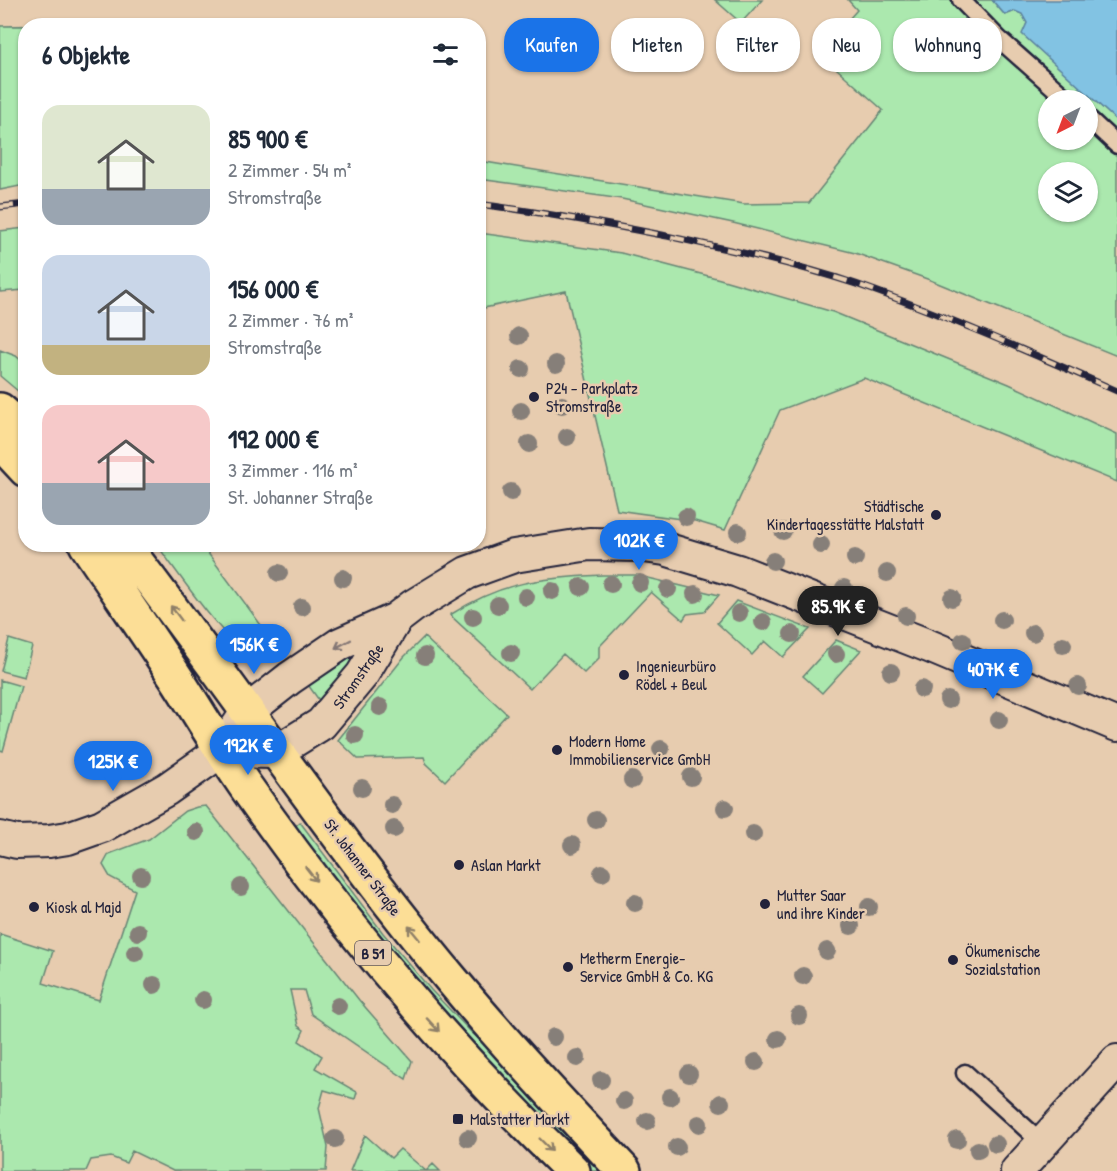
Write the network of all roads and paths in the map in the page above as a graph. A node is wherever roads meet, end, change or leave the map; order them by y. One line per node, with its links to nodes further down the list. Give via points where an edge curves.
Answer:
1 (961, 0): 2 (lane)
2 (1057, 90)
3 (1098, 127): 4 (lane)
4 (1117, 145)
5 (0, 410): 6 (main road)
6 (18, 426)
7 (0, 442): 8 (main road)
8 (18, 461)
9 (91, 552): 14 (main road, B 51)
10 (129, 552): 12 (main road, St. Johanner Straße / B 51, one-way to 10)
11 (396, 619): 12 (street, Stromstraße, one-way to 12, via 340,644); 13 (street, Stromstraße, via 467,573 514,556 589,544 655,548 764,581); 15 (street, Stromstraße, via 362,675 321,724)
12 (248, 711): 14 (street, Stromstraße); 15 (main road, St. Johanner Straße / B 51)
13 (1117, 725)
14 (221, 751): 15 (street); 16 (street, via 167,789 102,826 49,841); 20 (main road, B 51, one-way to 20, via 282,836 415,1005)
15 (276, 752): 21 (main road, St. Johanner Straße / B 51, one-way to 15, via 451,979)
16 (0, 838)
17 (1117, 1061): 19 (street)
18 (965, 1073): 19 (lane)
19 (1042, 1143): 22 (street)
20 (573, 1171)
21 (624, 1171)
22 (1017, 1171)

